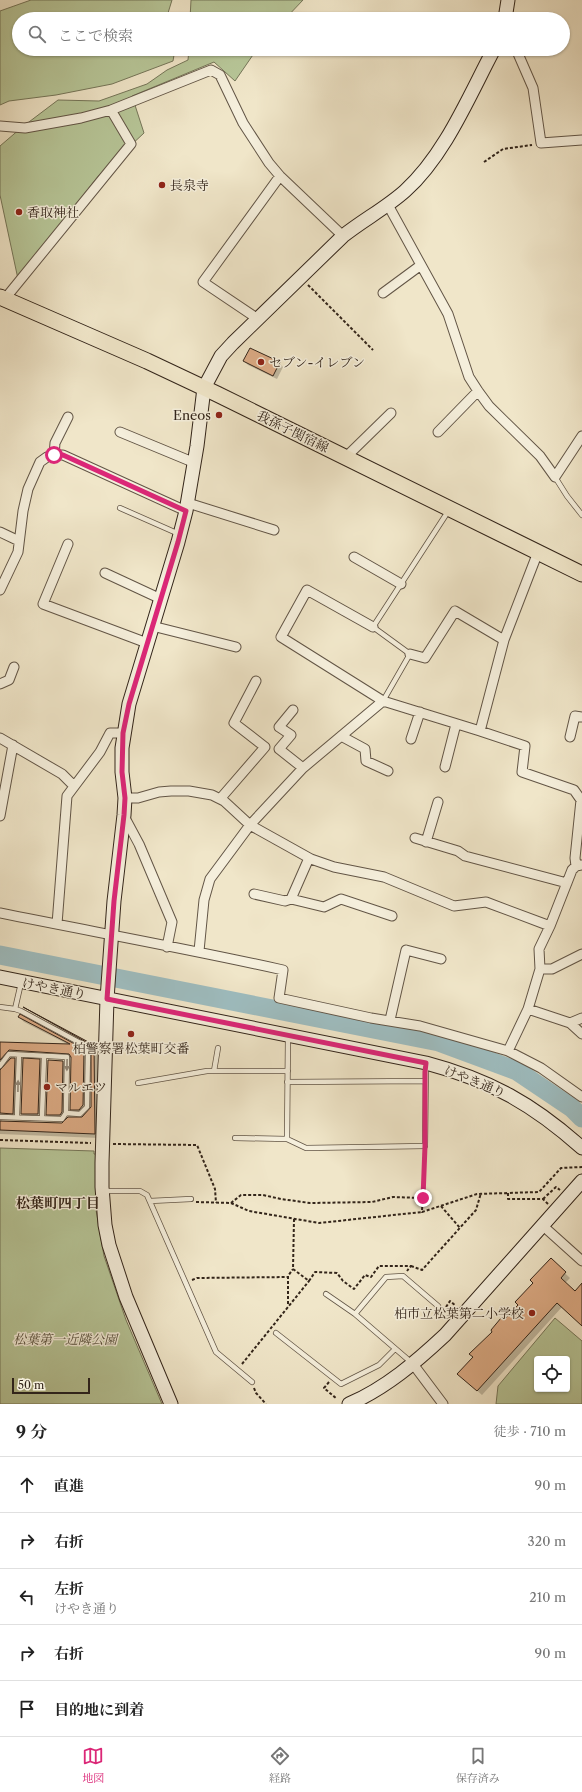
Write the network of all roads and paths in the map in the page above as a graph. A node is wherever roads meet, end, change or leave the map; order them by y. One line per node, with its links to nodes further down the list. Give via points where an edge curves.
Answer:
1 (508, 0): 2 (street)
2 (506, 12)
3 (490, 56): 11 (street, via 439,150 415,181)
4 (519, 56): 8 (street, via 533,88)
5 (111, 110): 6 (street, via 48,125 25,128); 10 (street, via 211,70 220,75 251,137); 16 (street, via 131,144)
6 (0, 126)
7 (582, 140): 8 (street)
8 (541, 143): 9 (path, via 503,149)
9 (484, 162)
10 (280, 176): 12 (street); 17 (street, via 203,282)
11 (388, 205): 12 (street); 13 (street)
12 (343, 236): 14 (street)
13 (421, 265): 15 (street); 20 (street, via 448,314 469,377)
14 (300, 277): 17 (street); 18 (path)
15 (383, 294)
16 (3, 298): 19 (main road, 我孫子関宿線)
17 (258, 319): 19 (street, via 221,356)
18 (373, 350)
19 (204, 388): 27 (main road, 我孫子関宿線); 28 (street)
20 (478, 391): 24 (street); 29 (street, via 489,406 540,456)
21 (391, 413): 27 (street)
22 (68, 417): 26 (street, via 55,443)
23 (120, 432): 28 (street)
24 (438, 432)
25 (582, 436): 29 (street)
26 (54, 455): 30 (street, via 63,455); 37 (street, via 40,462 28,489)
27 (346, 458): 32 (main road, 我孫子関宿線)
28 (195, 463): 30 (street)
29 (555, 477): 33 (lane, via 566,496)
30 (187, 507): 34 (street); 36 (street)
31 (120, 508): 36 (lane)
32 (450, 509): 39 (main road, 我孫子関宿線); 43 (lane)
33 (582, 515)
34 (274, 530)
35 (0, 532): 37 (street)
36 (180, 534): 45 (street)
37 (19, 541): 44 (street, via 18,552)
38 (68, 544): 49 (street, via 43,604)
39 (538, 552): 42 (main road, 我孫子関宿線); 48 (street)
40 (354, 557): 43 (street)
41 (105, 573): 45 (street)
42 (582, 574)
43 (402, 584): 47 (lane)
44 (0, 590)
45 (161, 599): 46 (street)
46 (152, 626): 49 (street); 50 (street)
47 (373, 628): 51 (lane); 55 (street, via 307,590 281,637)
48 (504, 640): 51 (street, via 455,612 425,658); 60 (street)
49 (147, 643): 61 (street)
50 (236, 647)
51 (410, 654): 55 (lane)
52 (14, 667): 54 (street, via 9,680)
53 (256, 681): 72 (street, via 234,723 265,747)
54 (0, 684)
55 (383, 701): 57 (street); 62 (street)
56 (293, 710): 68 (street, via 280,727 291,735 279,749)
57 (420, 712): 59 (street); 65 (street)
58 (582, 717): 63 (street, via 575,716)
59 (456, 724): 60 (street); 67 (street)
60 (480, 731): 73 (street, via 525,746 522,772 574,790)
61 (123, 733): 70 (street, via 110,733 100,752); 71 (street, via 122,772)
62 (341, 736): 68 (street); 69 (street, via 365,749 366,761)
63 (570, 737)
64 (0, 738): 66 (street)
65 (411, 739)
66 (13, 745): 70 (street, via 62,774); 76 (street)
67 (445, 767)
68 (303, 768): 77 (street)
69 (388, 771)
70 (74, 786): 88 (street, via 67,796)
71 (125, 798): 72 (street, via 138,798 159,792 189,791); 75 (street)
72 (220, 798): 77 (street)
73 (581, 799): 78 (street)
74 (438, 802): 80 (street)
75 (124, 815): 90 (street); 91 (street, via 172,922)
76 (0, 816)
77 (250, 825): 81 (street); 92 (street, via 210,879 204,900)
78 (580, 825): 82 (street, via 574,858)
79 (415, 838): 80 (street)
80 (426, 842): 83 (street, via 458,851 465,856)
81 (309, 858): 85 (street); 89 (street, via 334,867 384,877 454,906 486,902)
82 (579, 866): 83 (street, via 572,870)
83 (567, 883): 89 (street)
84 (254, 894): 85 (street, via 284,901)
85 (291, 899): 87 (street, via 324,907 341,899)
86 (0, 913): 88 (street)
87 (392, 916)
88 (57, 924): 90 (street)
89 (550, 926): 95 (street, via 539,949)
90 (112, 936): 91 (street); 98 (street)
91 (167, 946): 92 (street)
92 (199, 951): 103 (street, via 283,970 278,998)
93 (582, 954): 95 (street, via 552,969)
94 (441, 959): 103 (street, via 406,950)
95 (540, 969): 101 (street)
96 (0, 977): 97 (street, けやき通り)
97 (21, 982): 98 (street, けやき通り); 100 (lane)
98 (107, 999): 106 (street, けやき通り); 126 (street)
99 (0, 1007): 100 (lane)
100 (15, 1009): 119 (lane, via 84,1045 88,1050 86,1107 80,1114)
101 (528, 1009): 104 (street); 108 (street)
102 (582, 1018): 104 (street)
103 (390, 1020): 108 (street, via 420,1026)
104 (570, 1023): 105 (street)
105 (582, 1034)
106 (288, 1035): 111 (street, けやき通り); 114 (lane)
107 (218, 1048): 113 (lane)
108 (508, 1052): 118 (street, via 541,1068)
109 (19, 1055): 110 (lane); 112 (lane, via 9,1054); 121 (lane, one-way to 109)
110 (44, 1056): 119 (lane, one-way to 119, via 67,1057); 122 (lane)
111 (426, 1063): 115 (lane); 128 (street, けやき通り, via 473,1077 501,1090 543,1115)
112 (0, 1066)
113 (214, 1071): 114 (lane); 117 (lane)
114 (288, 1071): 116 (lane)
115 (425, 1081): 116 (lane); 127 (lane)
116 (288, 1082): 124 (lane)
117 (138, 1083)
118 (582, 1097)
119 (66, 1113): 122 (lane, via 62,1119)
120 (0, 1117): 121 (lane)
121 (17, 1117): 122 (lane)
122 (42, 1118)
123 (235, 1138): 124 (lane)
124 (287, 1139): 127 (lane, via 306,1148)
125 (0, 1140): 126 (path)
126 (102, 1144): 131 (street); 139 (path, via 197,1145 215,1189)
127 (425, 1146): 135 (path)
128 (582, 1148)
129 (582, 1167): 133 (path, via 561,1168 539,1192)
130 (582, 1181): 145 (street)
131 (102, 1191): 138 (lane, via 140,1191 147,1195); 167 (street, via 105,1225 116,1268)
132 (562, 1192): 136 (path, via 556,1187)
133 (508, 1193): 134 (path); 136 (path, via 508,1199)
134 (481, 1194): 142 (path); 146 (path, via 476,1210)
135 (423, 1198): 140 (path, via 393,1197 372,1202 310,1203 241,1195); 143 (path)
136 (543, 1199): 141 (path)
137 (191, 1200): 138 (lane); 139 (path)
138 (150, 1201): 163 (lane, via 216,1352)
139 (216, 1203): 140 (path)
140 (232, 1203): 144 (path, via 249,1211)
141 (550, 1205)
142 (441, 1206): 143 (path); 146 (path)
143 (422, 1212): 144 (path, via 319,1223)
144 (294, 1219): 149 (path)
145 (542, 1225): 147 (street); 162 (street, via 445,1335)
146 (460, 1228): 148 (path, via 422,1270)
147 (582, 1261)
148 (411, 1266): 150 (path); 153 (path, via 379,1266 371,1277 365,1274 354,1289 337,1273 316,1272)
149 (293, 1269): 151 (path); 153 (path)
150 (403, 1276): 156 (lane); 159 (lane, via 386,1277)
151 (288, 1277): 152 (path); 155 (path)
152 (190, 1280)
153 (309, 1281): 155 (path)
154 (326, 1294): 159 (lane)
155 (288, 1305): 163 (path)
156 (438, 1306)
157 (456, 1306): 158 (path, via 450,1301)
158 (443, 1310)
159 (354, 1314): 161 (lane)
160 (276, 1333): 161 (lane, via 341,1384 379,1365)
161 (395, 1348): 162 (lane)
162 (413, 1364): 166 (street, via 383,1386); 169 (street)
163 (238, 1370): 164 (lane)
164 (252, 1382): 168 (path, via 256,1393)
165 (332, 1394): 166 (path)
166 (343, 1401)
167 (171, 1404)
168 (266, 1404)
169 (444, 1404)

